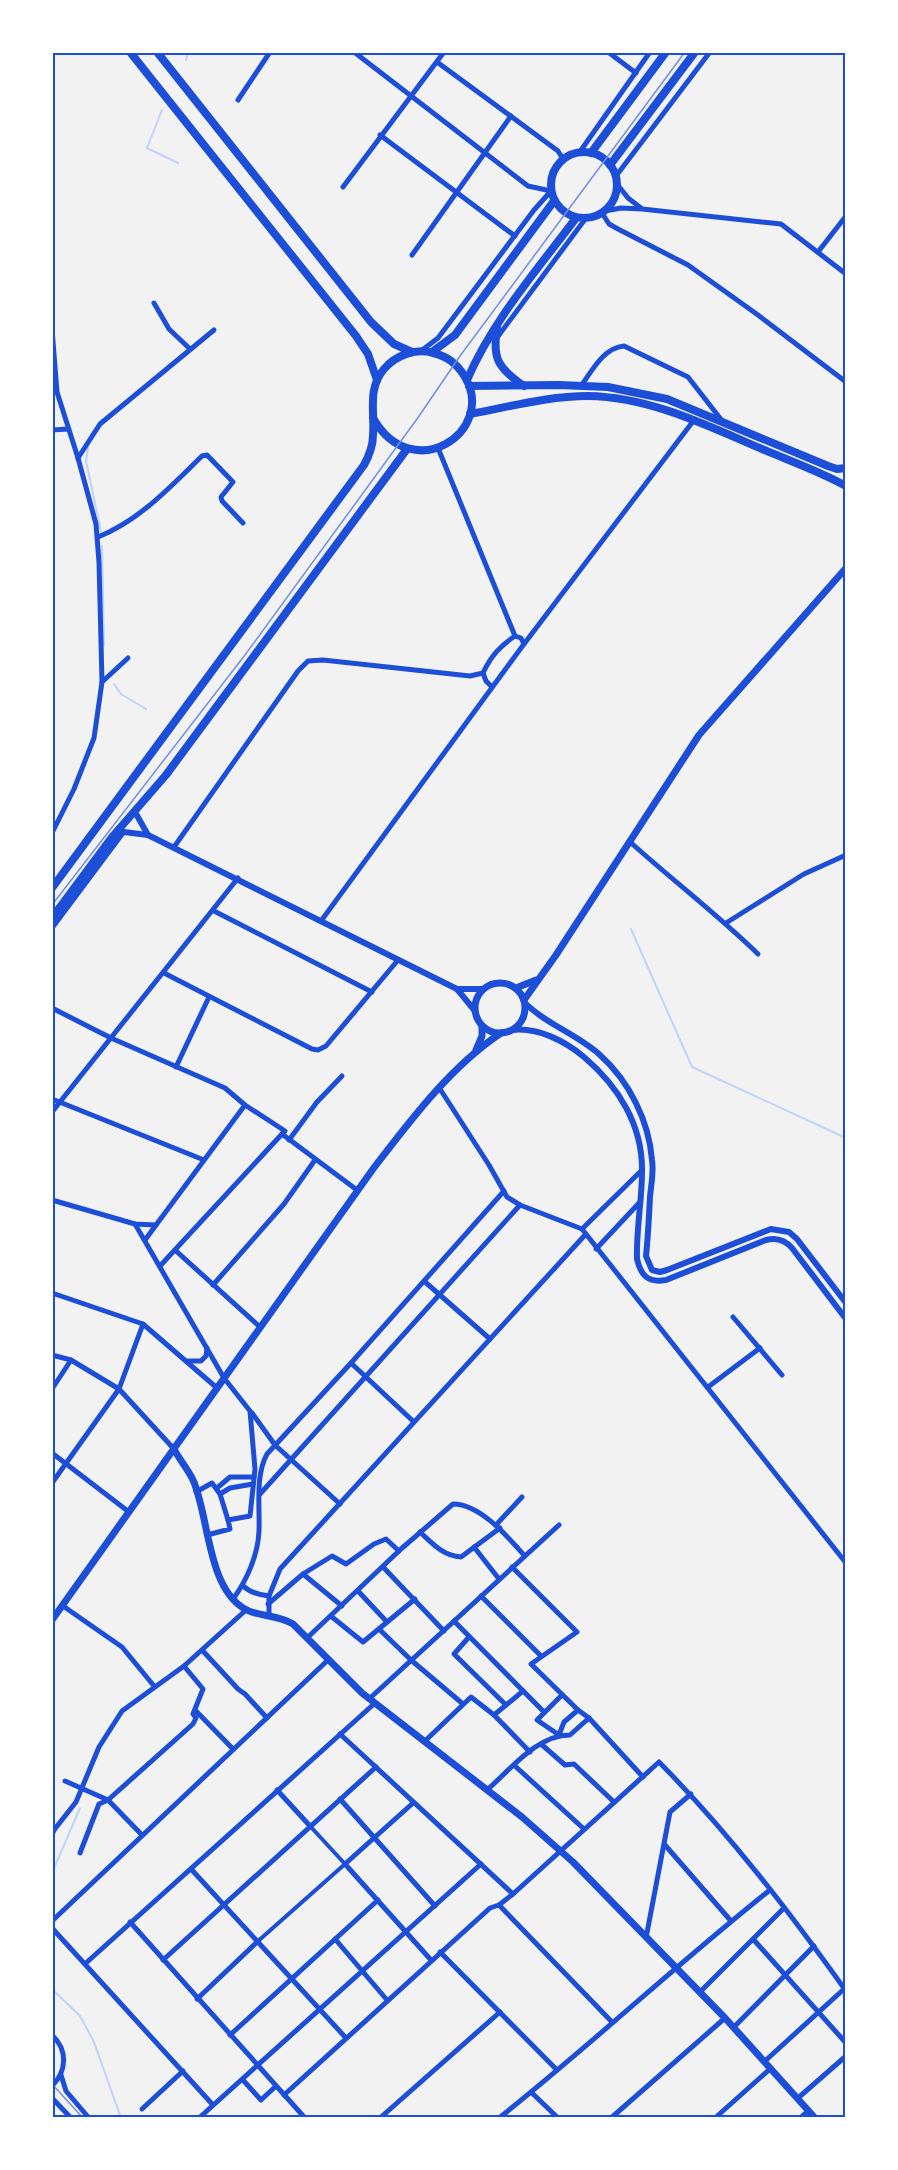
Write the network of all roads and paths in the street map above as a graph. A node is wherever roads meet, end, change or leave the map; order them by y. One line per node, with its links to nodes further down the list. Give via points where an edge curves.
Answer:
1 (130, 52): 44 (main road, via 356,336 368,354)
2 (157, 52): 42 (main road, via 371,322 394,344)
3 (270, 52): 14 (street)
4 (354, 52): 13 (street)
5 (444, 52): 11 (street)
6 (608, 52): 12 (street)
7 (650, 52): 12 (street)
8 (666, 52): 19 (main road)
9 (695, 52): 21 (main road)
10 (710, 52): 22 (street)
11 (437, 62): 13 (street); 15 (street)
12 (636, 73): 18 (street)
13 (410, 97): 16 (street); 17 (street)
14 (238, 100)
15 (511, 117): 17 (street); 20 (street, via 558,151)
16 (380, 135): 23 (street); 25 (street)
17 (484, 153): 24 (street, via 528,186); 25 (street)
18 (579, 153): 19 (main road); 20 (main road)
19 (591, 153): 21 (main road)
20 (563, 159): 24 (main road, via 551,179)
21 (610, 165): 22 (main road)
22 (616, 180): 27 (street, via 628,198); 28 (main road, via 614,199)
23 (343, 187)
24 (551, 191): 26 (main road); 32 (street)
25 (456, 192): 32 (street); 34 (street)
26 (554, 201): 30 (main road); 43 (main road, via 455,335)
27 (642, 208): 28 (street); 33 (street, via 781,224)
28 (604, 212): 31 (main road); 45 (street, via 609,224 697,271)
29 (846, 216): 33 (street)
30 (576, 218): 31 (main road); 37 (main road)
31 (586, 218): 40 (street)
32 (515, 236): 42 (street, via 438,338)
33 (818, 252): 35 (street)
34 (412, 255)
35 (846, 274)
36 (154, 303): 41 (street, via 168,329)
37 (498, 323): 40 (main road); 46 (main road, via 480,350)
38 (52, 329): 54 (street, via 57,392)
39 (214, 330): 41 (street)
40 (495, 340): 47 (main road, via 501,368)
41 (190, 349): 57 (street, via 100,424)
42 (418, 352): 43 (main road); 44 (main road, via 392,362)
43 (432, 352): 46 (main road, via 453,362)
44 (377, 380): 50 (main road)
45 (846, 382)
46 (468, 383): 47 (main road); 49 (main road)
47 (524, 386): 48 (main road)
48 (581, 386): 52 (main road, via 608,387 667,399); 52 (street, via 606,352 624,346 688,376)
49 (470, 414): 51 (main road, via 553,398 588,396 657,406); 55 (main road, via 458,435)
50 (373, 418): 56 (main road, via 385,435); 79 (main road, via 371,451 357,476)
51 (693, 420): 59 (main road); 64 (street)
52 (724, 423): 58 (main road, via 828,466)
53 (52, 429): 54 (street)
54 (68, 429): 57 (street)
55 (438, 448): 56 (main road); 63 (street)
56 (407, 449): 69 (main road, via 180,757)
57 (78, 458): 61 (street)
58 (846, 468)
59 (846, 486)
60 (243, 524): 61 (street, via 221,497 234,482 207,455 133,519)
61 (98, 537): 67 (street)
62 (845, 568): 75 (main road, via 704,729)
63 (515, 636): 64 (street); 66 (street, via 490,657)
64 (524, 644): 68 (street)
65 (128, 658): 67 (street)
66 (483, 673): 68 (street); 76 (street, via 470,676 308,661)
67 (102, 682): 72 (street, via 94,738)
68 (492, 687): 82 (street)
69 (135, 812): 70 (main road); 73 (street)
70 (126, 823): 71 (street); 74 (main road)
71 (124, 832): 73 (street); 74 (street); 84 (street)
72 (52, 833)
73 (148, 835): 76 (street)
74 (113, 836): 81 (main road)
75 (629, 841): 83 (street); 88 (main road)
76 (174, 846): 78 (street)
77 (846, 855): 83 (street, via 804,874)
78 (238, 878): 80 (street); 82 (street)
79 (52, 888)
80 (214, 911): 87 (street); 92 (street)
81 (52, 918)
82 (321, 921): 86 (street)
83 (726, 923): 85 (street)
84 (52, 928)
85 (758, 954)
86 (398, 960): 89 (street); 92 (street)
87 (164, 973): 93 (street); 100 (street)
88 (540, 978): 90 (main road); 94 (main road)
89 (457, 988): 91 (street); 96 (street)
90 (516, 988): 91 (main road, via 499,982); 94 (main road)
91 (483, 989): 96 (main road, via 476,999)
92 (372, 992): 93 (street, via 326,1046 318,1050)
93 (209, 997): 102 (street)
94 (525, 1002): 98 (main road, via 524,1016); 130 (street, via 542,1019 578,1038 601,1056 633,1097 653,1163 646,1256 652,1270 668,1270 759,1233 780,1229 797,1239)
95 (52, 1008): 100 (street)
96 (475, 1011): 97 (main road)
97 (482, 1026): 99 (main road); 101 (main road)
98 (513, 1030): 99 (main road); 113 (street, via 531,1029 551,1037 576,1051 603,1074 633,1119)
99 (501, 1033): 101 (main road)
100 (111, 1038): 102 (street); 106 (street)
101 (473, 1055): 104 (main road)
102 (176, 1067): 107 (street, via 225,1088)
103 (342, 1076): 110 (street)
104 (440, 1089): 114 (main road); 115 (street)
105 (52, 1099): 106 (street)
106 (60, 1103): 108 (street); 111 (street)
107 (245, 1105): 109 (street, via 285,1131); 111 (street)
108 (52, 1112)
109 (282, 1134): 110 (street); 124 (street)
110 (289, 1140): 112 (street)
111 (204, 1160): 120 (street)
112 (315, 1160): 114 (street); 127 (street, via 284,1204)
113 (642, 1170): 117 (street); 121 (street)
114 (357, 1190): 134 (main road)
115 (504, 1191): 118 (street); 126 (street)
116 (52, 1200): 119 (street)
117 (641, 1202): 123 (street); 132 (street, via 637,1259 640,1271 654,1282 766,1240 780,1240 792,1248)
118 (520, 1205): 121 (street); 129 (street)
119 (135, 1224): 120 (street); 122 (street)
120 (156, 1225): 122 (street)
121 (583, 1232): 123 (street); 135 (street)
122 (145, 1240): 125 (street)
123 (596, 1249): 145 (street)
124 (175, 1250): 125 (street); 127 (street)
125 (160, 1266): 136 (street)
126 (424, 1281): 129 (street); 141 (street)
127 (213, 1285): 134 (street)
128 (52, 1293): 133 (street)
129 (440, 1294): 135 (street); 144 (street)
130 (846, 1304)
131 (733, 1317): 137 (street)
132 (846, 1318)
133 (143, 1324): 140 (street); 148 (street)
134 (260, 1327): 143 (main road)
135 (490, 1338): 150 (street)
136 (207, 1348): 140 (street, via 201,1361); 143 (street)
137 (760, 1348): 142 (street); 145 (street)
138 (52, 1355): 139 (street)
139 (71, 1360): 147 (street); 148 (street)
140 (186, 1361): 146 (street)
141 (351, 1363): 144 (street); 151 (street)
142 (782, 1375)
143 (224, 1377): 146 (main road); 149 (street)
144 (366, 1377): 150 (street); 154 (street)
145 (708, 1387): 173 (street)
146 (217, 1388): 152 (main road)
147 (52, 1389)
148 (119, 1389): 152 (street); 155 (street)
149 (250, 1411): 151 (street); 156 (street)
150 (414, 1422): 163 (street)
151 (275, 1445): 154 (street); 161 (street, via 264,1460)
152 (174, 1449): 160 (main road); 164 (main road)
153 (52, 1453): 155 (street)
154 (291, 1460): 161 (street); 163 (street)
155 (67, 1464): 157 (street); 164 (street)
156 (254, 1477): 158 (street); 159 (street, via 230,1478)
157 (52, 1483)
158 (253, 1484): 159 (street); 165 (street, via 250,1516)
159 (219, 1491): 160 (street, via 212,1483); 165 (street)
160 (196, 1492): 169 (main road)
161 (259, 1495): 178 (street, via 257,1549)
162 (522, 1497): 167 (street)
163 (340, 1504): 180 (street, via 280,1569)
164 (129, 1512): 185 (main road)
165 (228, 1520): 169 (street, via 230,1529)
166 (559, 1525): 172 (street)
167 (498, 1527): 168 (street, via 463,1504 453,1504); 170 (street); 172 (street)
168 (420, 1532): 170 (street, via 452,1556 460,1557); 171 (street)
169 (207, 1535): 182 (main road, via 219,1574)
170 (474, 1547): 177 (street)
171 (399, 1551): 174 (street); 176 (street, via 386,1539 346,1564 332,1556)
172 (524, 1556): 175 (street)
173 (846, 1563)
174 (383, 1567): 179 (street); 183 (street)
175 (512, 1567): 177 (street); 198 (street, via 577,1632)
176 (303, 1574): 184 (street); 186 (street)
177 (499, 1580): 181 (street)
178 (243, 1586): 180 (street); 182 (street)
179 (358, 1591): 186 (street); 192 (street)
180 (269, 1596): 184 (street)
181 (481, 1596): 191 (street); 198 (street)
182 (232, 1599): 187 (main road)
183 (415, 1599): 192 (street); 194 (street)
184 (268, 1604): 188 (street)
185 (63, 1606): 190 (main road); 202 (street, via 122,1647)
186 (342, 1606): 189 (street)
187 (246, 1610): 188 (main road); 197 (street)
188 (269, 1614): 196 (main road, via 282,1617)
189 (332, 1617): 193 (street, via 363,1642); 196 (street)
190 (52, 1620)
191 (454, 1621): 194 (street); 195 (street)
192 (387, 1622): 193 (street)
193 (379, 1629): 200 (street)
194 (444, 1631): 200 (street)
195 (470, 1636): 203 (street); 207 (street, via 454,1654)
196 (307, 1638): 199 (main road)
197 (202, 1650): 201 (street); 212 (street)
198 (541, 1656): 204 (street, via 531,1664)
199 (328, 1660): 205 (main road); 212 (street)
200 (411, 1660): 205 (street); 206 (street)
201 (184, 1666): 202 (street); 208 (street, via 203,1689)
202 (154, 1686): 224 (street, via 122,1711 99,1747)
203 (524, 1691): 207 (street); 210 (street)
204 (562, 1695): 209 (street); 210 (street)
205 (372, 1701): 214 (street); 216 (main road)
206 (463, 1704): 211 (street, via 471,1697); 216 (street)
207 (506, 1706): 211 (street)
208 (195, 1710): 218 (street); 229 (street, via 193,1724)
209 (578, 1710): 213 (street); 215 (street, via 564,1722)
210 (543, 1712): 215 (street, via 537,1720)
211 (494, 1715): 219 (street)
212 (267, 1718): 218 (street)
213 (589, 1718): 215 (street, via 570,1735); 222 (street)
214 (340, 1734): 221 (street); 225 (street)
215 (559, 1735): 217 (street)
216 (425, 1741): 226 (main road)
217 (541, 1744): 219 (street); 230 (street, via 565,1765 574,1764)
218 (233, 1749): 235 (street)
219 (530, 1752): 220 (street)
220 (515, 1766): 226 (street); 233 (street)
221 (376, 1767): 228 (street); 231 (street)
222 (643, 1777): 227 (street, via 659,1762); 230 (street)
223 (64, 1781): 224 (street)
224 (83, 1788): 229 (street); 234 (street)
225 (277, 1790): 232 (street); 242 (street)
226 (487, 1790): 238 (main road)
227 (691, 1794): 237 (street, via 670,1812); 243 (street)
228 (340, 1799): 232 (street); 236 (street)
229 (108, 1800): 235 (street); 239 (street, via 99,1804)
230 (614, 1802): 233 (street)
231 (413, 1803): 236 (street); 241 (street)
232 (310, 1826): 240 (street); 247 (street)
233 (584, 1829): 238 (street)
234 (53, 1832)
235 (142, 1835): 250 (street)
236 (376, 1839): 240 (street); 248 (street)
237 (664, 1845): 251 (street); 255 (street)
238 (560, 1851): 244 (street); 255 (main road)
239 (80, 1853)
240 (345, 1864): 245 (street); 258 (street)
241 (481, 1864): 244 (street); 248 (street)
242 (190, 1869): 247 (street); 252 (street)
243 (770, 1890): 249 (street); 251 (street)
244 (513, 1894): 246 (street)
245 (378, 1900): 254 (street); 256 (street)
246 (499, 1905): 260 (street, via 490,1908); 276 (street)
247 (225, 1906): 258 (street); 261 (street)
248 (435, 1906): 254 (street)
249 (784, 1908): 257 (street); 259 (street)
250 (52, 1921)
251 (731, 1921): 264 (street)
252 (130, 1922): 261 (street); 263 (street)
253 (52, 1928): 263 (street)
254 (406, 1932): 262 (street); 265 (street)
255 (646, 1938): 264 (main road)
256 (335, 1939): 265 (street); 267 (street)
257 (753, 1939): 266 (street); 269 (street)
258 (257, 1942): 267 (street); 270 (street)
259 (814, 1946): 266 (street); 268 (street)
260 (440, 1952): 262 (street); 273 (street)
261 (163, 1960): 270 (street)
262 (431, 1960): 271 (street)
263 (86, 1964): 287 (street)
264 (675, 1967): 269 (main road); 276 (street)
265 (363, 1971): 271 (street); 272 (street)
266 (786, 1975): 274 (street); 277 (street)
267 (292, 1979): 272 (street); 279 (street)
268 (845, 1990): 274 (street)
269 (700, 1992): 275 (main road)
270 (197, 1999): 279 (street)
271 (387, 2000): 280 (street)
272 (320, 2010): 280 (street); 284 (street)
273 (500, 2012): 286 (street); 299 (street)
274 (819, 2012): 281 (street); 283 (street)
275 (725, 2018): 277 (main road); 306 (street)
276 (612, 2022): 286 (street)
277 (734, 2027): 283 (main road)
278 (52, 2035): 288 (street, via 64,2056)
279 (230, 2035): 284 (street)
280 (346, 2038): 293 (street)
281 (846, 2043)
282 (846, 2056): 295 (street)
283 (765, 2061): 285 (main road)
284 (258, 2066): 289 (street); 291 (street)
285 (771, 2068): 295 (main road); 307 (street)
286 (556, 2069): 292 (street)
287 (183, 2072): 296 (street); 297 (street)
288 (61, 2075): 290 (street); 301 (street, via 66,2091)
289 (243, 2080): 291 (street, via 261,2100); 296 (street)
290 (52, 2086)
291 (276, 2086): 293 (street)
292 (531, 2092): 304 (street); 305 (street)
293 (284, 2095): 303 (street)
294 (52, 2098): 300 (street)
295 (798, 2098): 298 (main road)
296 (213, 2105): 302 (street)
297 (142, 2109)
298 (809, 2110): 308 (street); 309 (main road)
299 (384, 2116)
300 (70, 2118)
301 (89, 2118)
302 (199, 2118)
303 (305, 2118)
304 (499, 2118)
305 (558, 2118)
306 (611, 2118)
307 (715, 2118)
308 (800, 2118)
309 (815, 2118)

